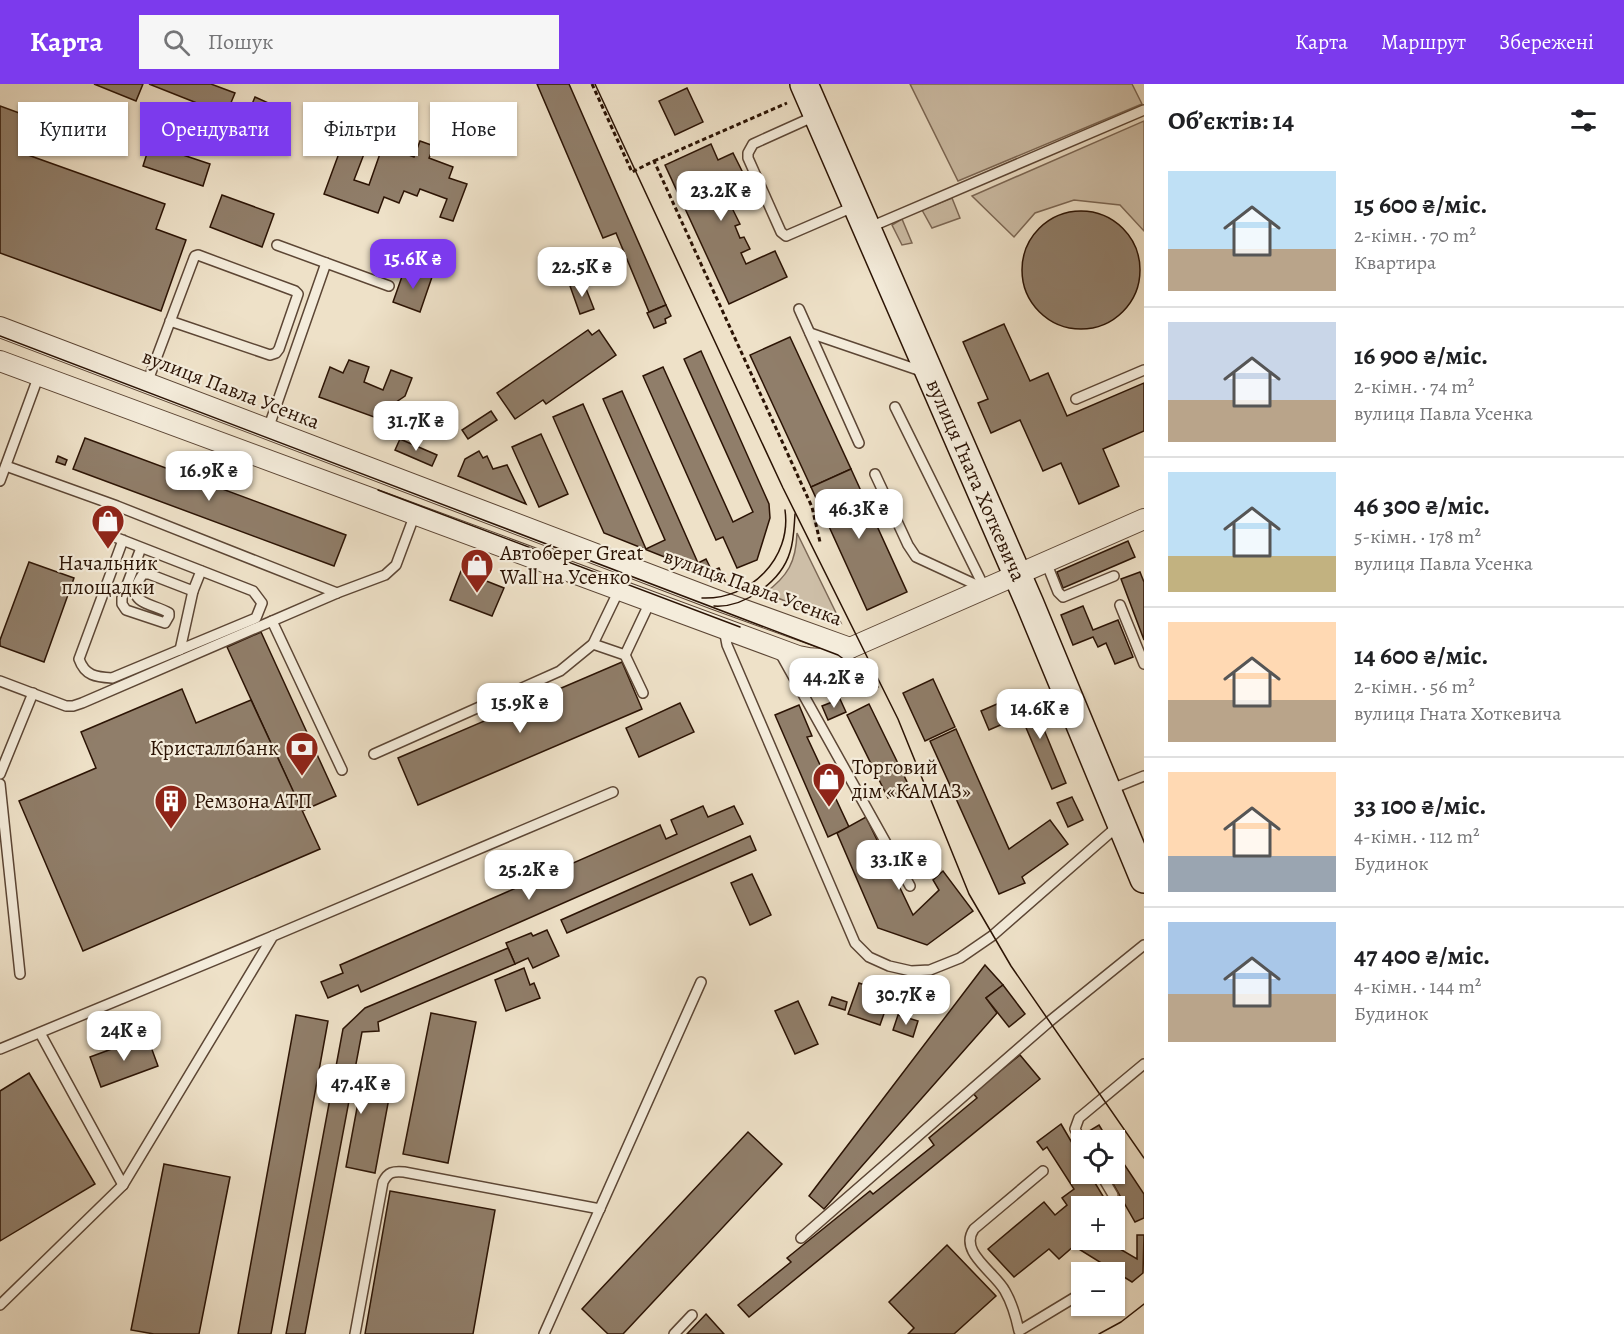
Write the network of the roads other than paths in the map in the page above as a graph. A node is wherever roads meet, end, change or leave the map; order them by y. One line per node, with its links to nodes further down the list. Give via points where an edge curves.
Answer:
1 (796, 93): 3 (street, вулиця Гната Хоткевича)
2 (1144, 110): 4 (lane)
3 (817, 115): 4 (street, вулиця Гната Хоткевича); 4 (lane, via 753,144 748,158 786,236)
4 (861, 217): 14 (street, вулиця Гната Хоткевича)
5 (277, 246): 6 (lane)
6 (326, 263): 7 (lane); 19 (lane)
7 (389, 286)
8 (799, 309): 11 (lane)
9 (170, 321): 9 (lane, via 196,256 298,294 279,349 270,355); 16 (lane)
10 (0, 327): 16 (street, вулиця Павла Усенка)
11 (810, 333): 14 (lane); 20 (lane)
12 (0, 361): 15 (street, вулиця Павла Усенка)
13 (1144, 370): 17 (lane)
14 (929, 374): 31 (street, вулиця Гната Хоткевича)
15 (39, 375): 21 (lane); 24 (street, вулиця Павла Усенка)
16 (147, 383): 19 (street, вулиця Павла Усенка)
17 (1076, 399)
18 (895, 407): 33 (lane)
19 (268, 429): 42 (street, вулиця Павла Усенка)
20 (859, 443)
21 (6, 466): 23 (lane); 36 (lane)
22 (875, 474): 33 (lane, via 916,557)
23 (0, 481)
24 (415, 514): 34 (street, вулиця Павла Усенка); 36 (lane, via 396,565 385,575)
25 (1144, 520): 29 (street, вулиця Павла Усенка)
26 (107, 534): 27 (lane)
27 (123, 540): 28 (lane); 44 (lane, via 79,659 82,668 89,674 112,678)
28 (141, 548): 30 (lane); 35 (lane, via 122,598 126,610 161,623 168,621 169,613 135,596 143,574)
29 (1046, 562): 31 (street, вулиця Павла Усенка); 32 (lane, via 1063,597)
30 (201, 571): 35 (lane); 44 (lane, via 253,591 262,603 260,611 256,618)
31 (1017, 575): 33 (street, вулиця Павла Усенка); 55 (street, вулиця Гната Хоткевича)
32 (1114, 576)
33 (985, 589): 42 (street, вулиця Павла Усенка)
34 (619, 590): 37 (street, вулиця Павла Усенка); 41 (lane)
35 (194, 591): 44 (lane)
36 (337, 594): 39 (lane)
37 (650, 602): 40 (street, вулиця Павла Усенка); 45 (lane)
38 (1120, 605): 46 (lane)
39 (272, 621): 48 (lane, via 73,706); 51 (lane)
40 (724, 629): 43 (street, вулиця Павла Усенка); 57 (lane, via 727,645 855,943 869,957 911,971 930,970 960,958 993,936)
41 (593, 644): 45 (lane); 50 (lane, via 560,671)
42 (850, 648): 43 (street, вулиця Павла Усенка, via 826,659)
43 (777, 649): 59 (lane)
44 (180, 650)
45 (625, 655): 49 (lane)
46 (1144, 664)
47 (0, 681): 48 (lane)
48 (33, 693): 52 (lane)
49 (643, 693)
50 (374, 754)
51 (342, 770)
52 (0, 774)
53 (1144, 776): 55 (lane)
54 (0, 784): 62 (lane)
55 (1107, 791): 57 (street, вулиця Гната Хоткевича)
56 (613, 792): 60 (lane)
57 (1121, 823): 58 (street, вулиця Гната Хоткевича)
58 (1144, 879)
59 (910, 886)
60 (273, 936): 64 (lane); 70 (lane)
61 (1144, 945): 73 (lane, via 1050,1021)
62 (20, 974)
63 (701, 982): 72 (lane)
64 (40, 1033): 65 (lane); 70 (lane)
65 (0, 1049)
66 (1144, 1064): 67 (lane, via 1079,1118)
67 (1075, 1130)
68 (1044, 1171): 77 (lane, via 970,1235 970,1248 1005,1289)
69 (1106, 1184): 71 (lane)
70 (123, 1185): 75 (lane)
71 (1113, 1195)
72 (600, 1209): 78 (lane, via 393,1172 383,1182); 79 (lane)
73 (801, 1238)
74 (1071, 1300): 77 (lane)
75 (0, 1305)
76 (692, 1315): 80 (lane)
77 (1020, 1332)
78 (355, 1334)
79 (544, 1334)
80 (674, 1334)

